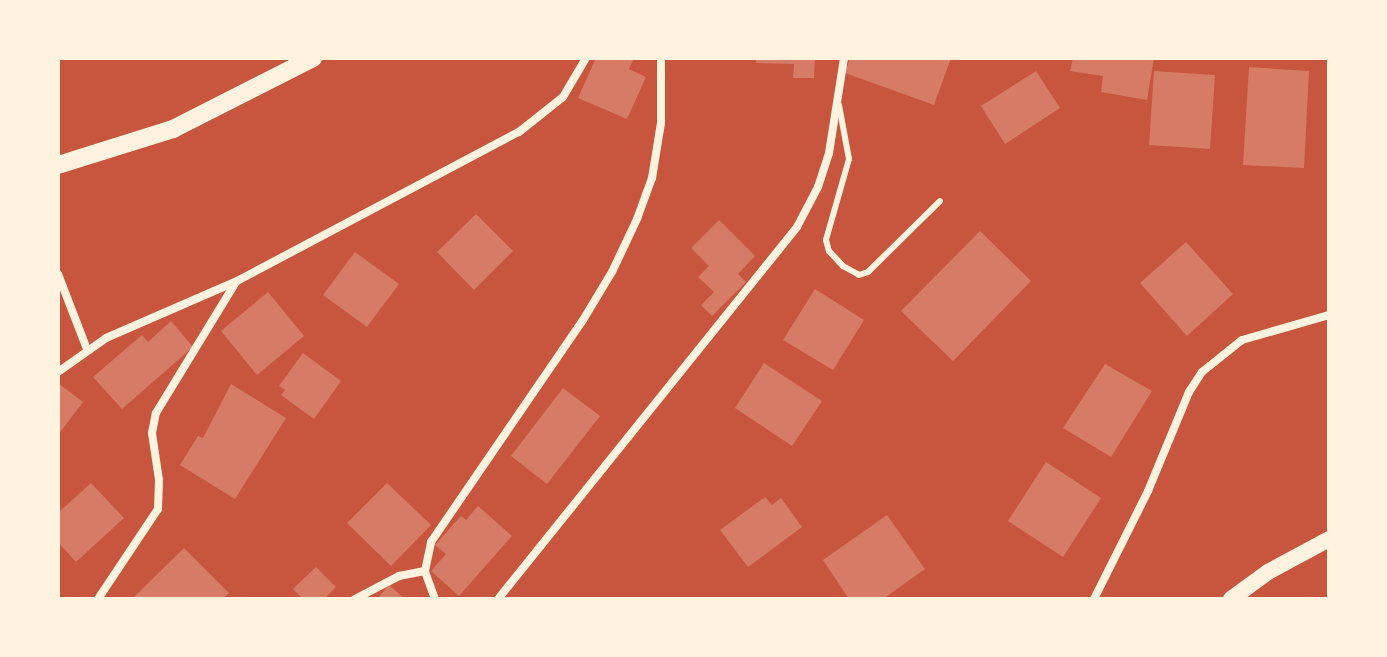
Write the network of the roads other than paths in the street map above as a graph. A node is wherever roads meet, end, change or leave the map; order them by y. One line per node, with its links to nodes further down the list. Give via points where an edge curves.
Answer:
1 (313, 58): 6 (main road, via 173,129)
2 (586, 58): 9 (street, via 563,97 519,132)
3 (661, 58): 14 (street, via 661,123 652,178 637,219 583,320 431,542)
4 (844, 58): 5 (street)
5 (838, 101): 7 (lane, via 849,159 826,240 843,266 859,275 868,272); 18 (street, via 818,187 797,227)
6 (58, 165)
7 (940, 201)
8 (58, 274): 11 (street)
9 (237, 281): 11 (street); 15 (street, via 156,413 152,433 158,509)
10 (1329, 315): 19 (street, via 1242,340 1202,372)
11 (87, 349): 12 (street)
12 (58, 372)
13 (1329, 539): 20 (main road)
14 (425, 571): 16 (street, via 399,576); 17 (street)
15 (98, 599)
16 (355, 599)
17 (435, 599)
18 (498, 599)
19 (1094, 599)
20 (1231, 599)

